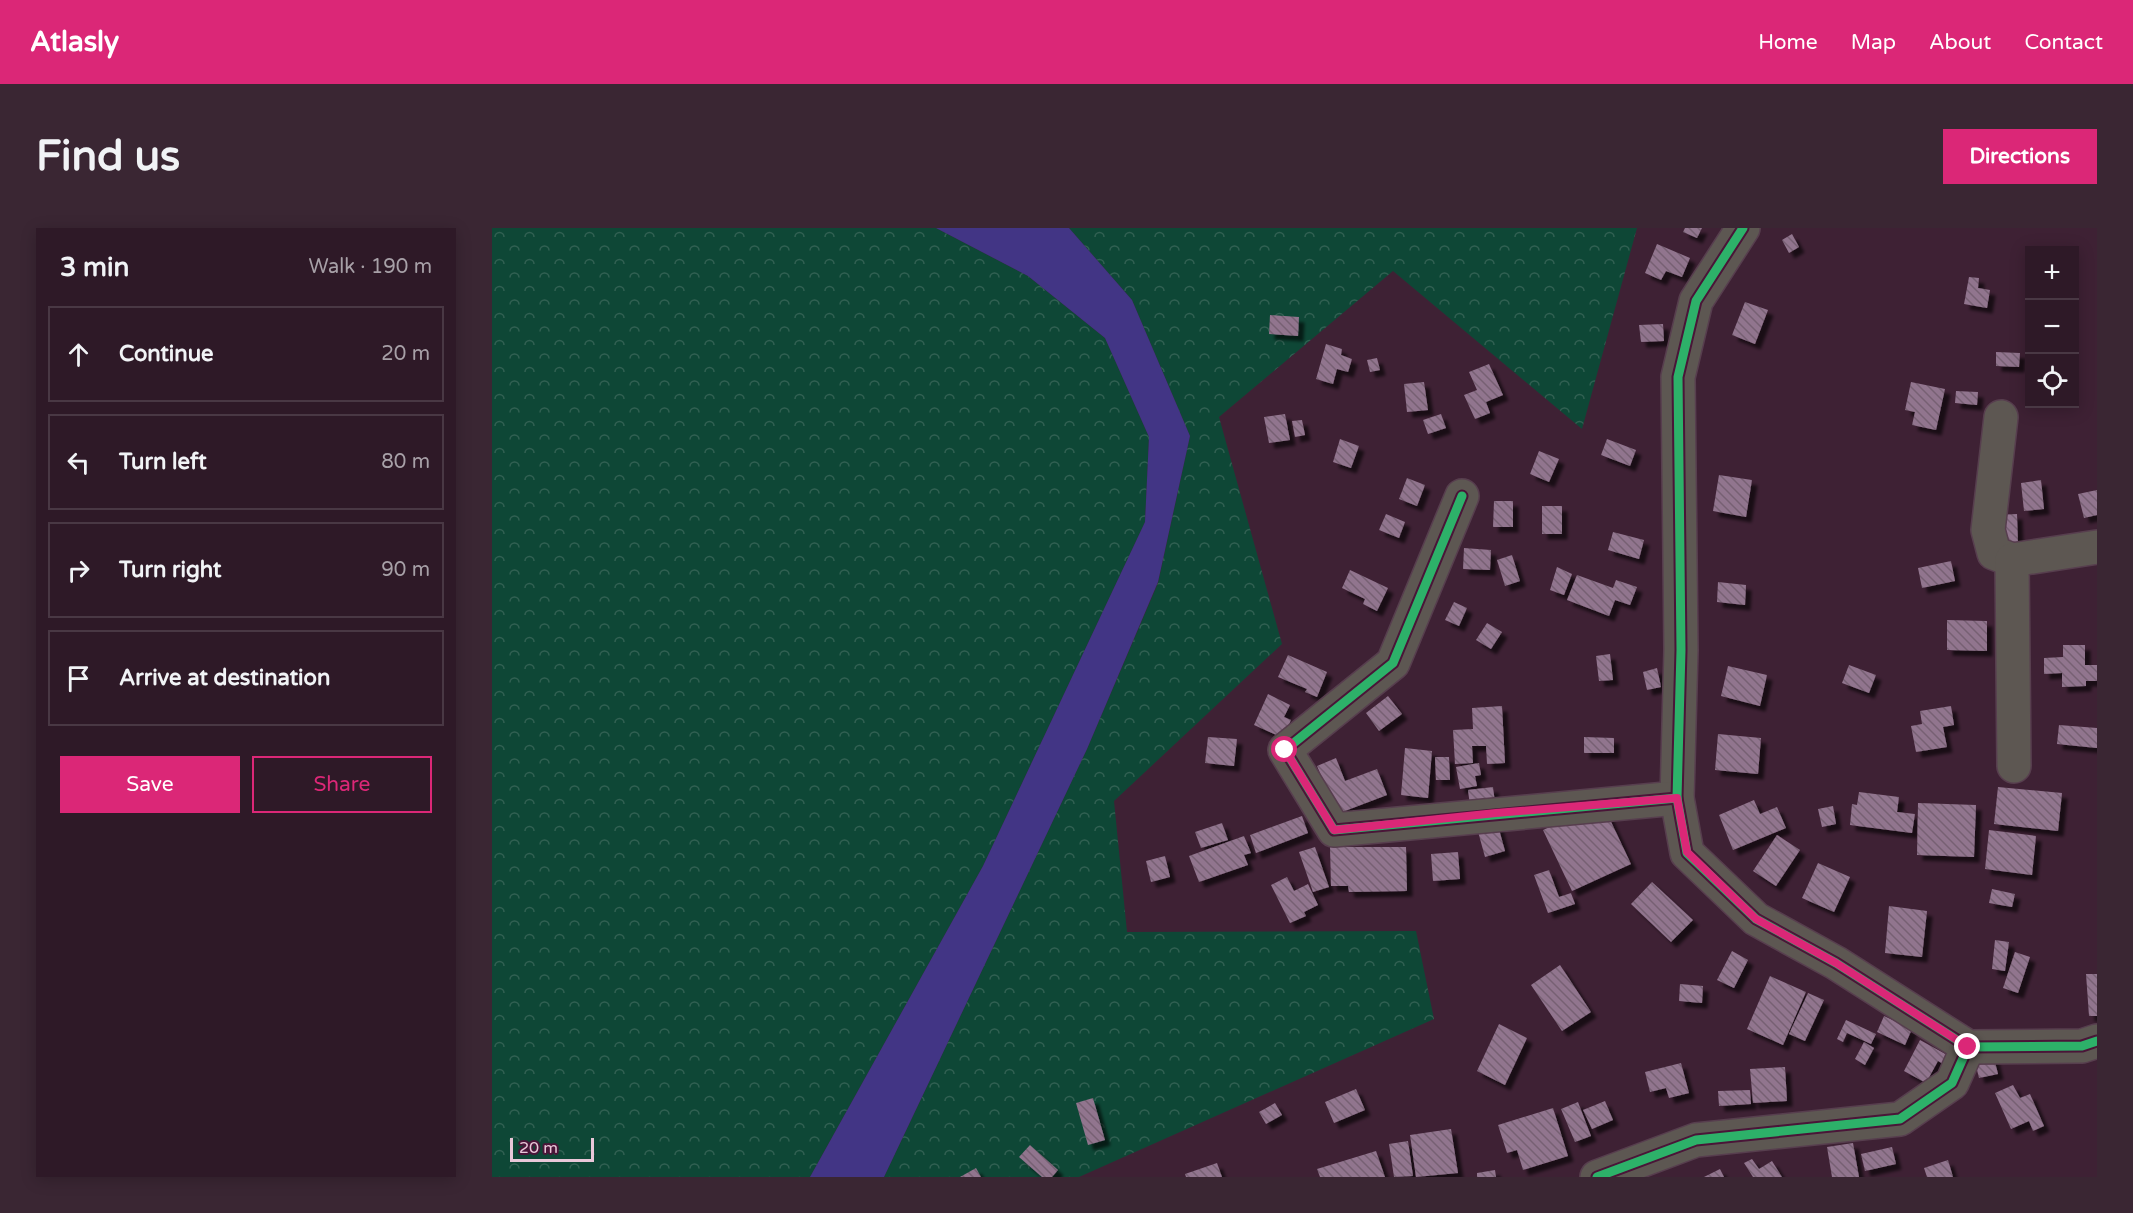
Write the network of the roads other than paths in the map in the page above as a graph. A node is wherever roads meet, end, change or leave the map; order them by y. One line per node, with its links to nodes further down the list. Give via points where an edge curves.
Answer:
1 (1743, 228): 7 (street, via 1696,301 1678,377 1681,650)
2 (2001, 417): 5 (street, via 1988,530 1994,553)
3 (1462, 496): 7 (street, via 1392,663 1285,750 1334,830)
4 (2097, 547): 5 (street)
5 (2012, 560): 6 (street)
6 (2014, 766)
7 (1677, 798): 9 (street, via 1687,852 1756,919 1836,963)
8 (2097, 1041): 9 (street, via 2082,1046)
9 (1968, 1047): 10 (street, via 1952,1083 1900,1119 1696,1140)
10 (1597, 1177)

